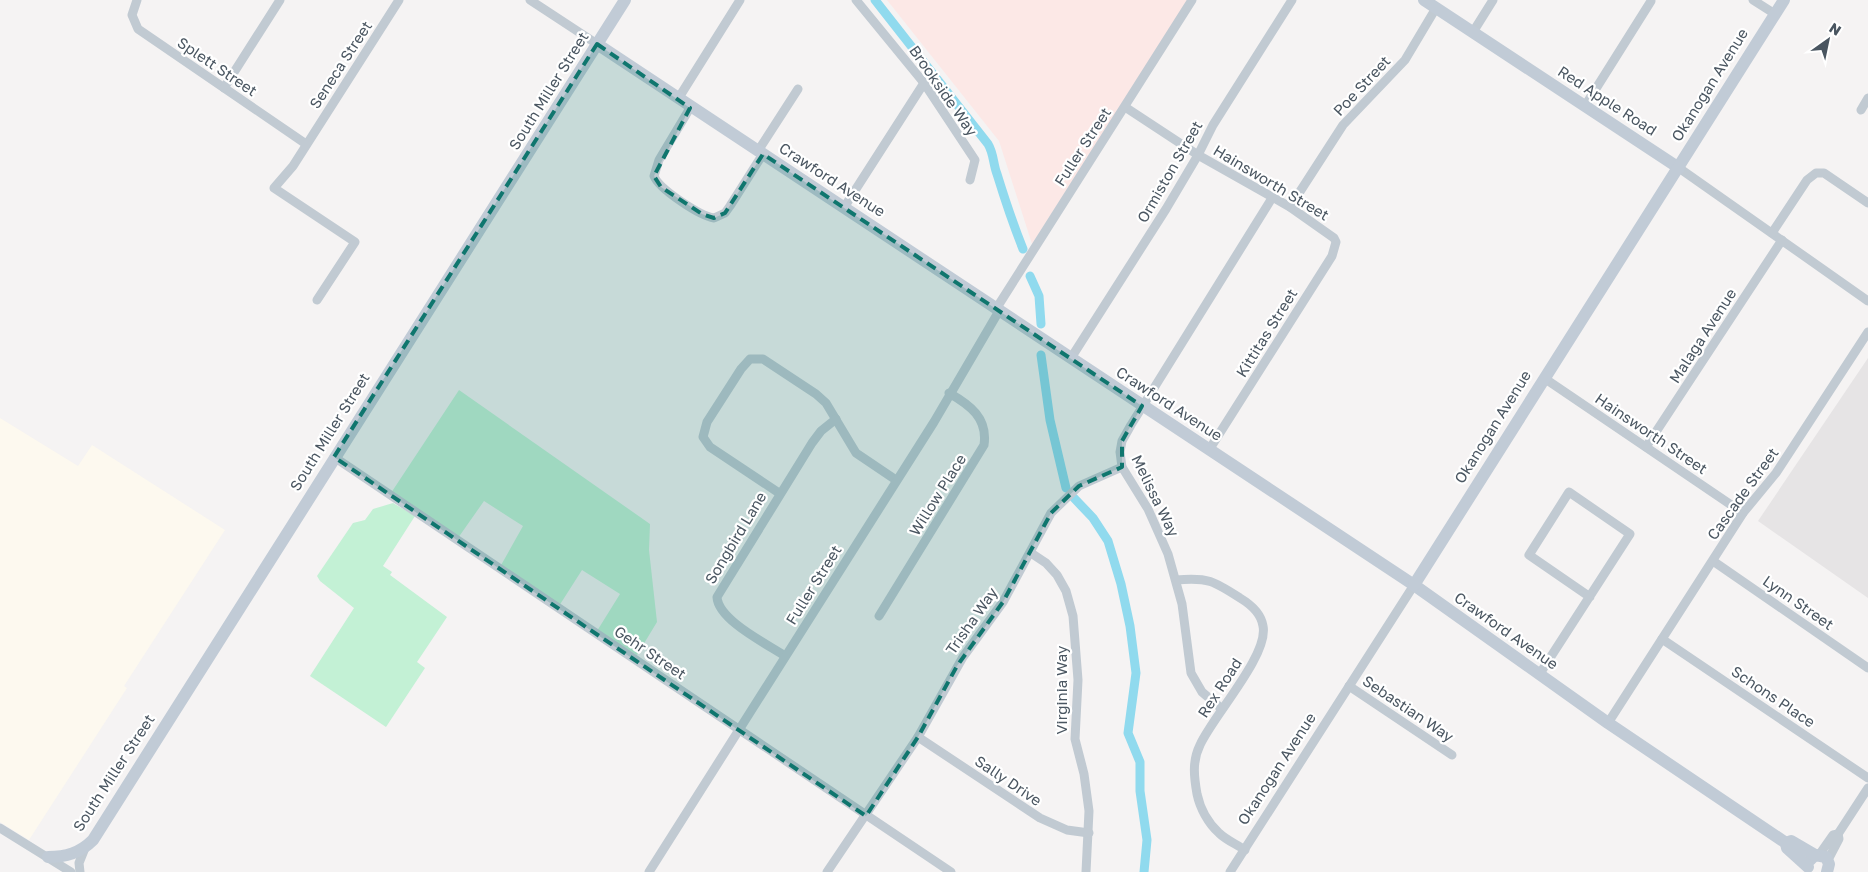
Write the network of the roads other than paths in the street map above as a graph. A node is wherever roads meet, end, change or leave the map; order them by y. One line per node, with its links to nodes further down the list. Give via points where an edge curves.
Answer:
1 (137, 0): 20 (street, Splett Street, via 132,15 138,29)
2 (280, 0): 20 (street)
3 (399, 0): 28 (street, Seneca Street)
4 (530, 0): 18 (street, Crawford Avenue)
5 (625, 0): 18 (street, South Miller Street)
6 (740, 0): 23 (street)
7 (856, 0): 19 (street, Brookside Way)
8 (1192, 0): 25 (street, Fuller Street)
9 (1292, 0): 30 (street, Ormiston Street, via 1213,125)
10 (1424, 0): 15 (street, Red Apple Road)
11 (1494, 0): 17 (street)
12 (1753, 0): 16 (street)
13 (1784, 0): 16 (street, Okanogan Avenue)
14 (1651, 1): 24 (street)
15 (1436, 8): 17 (street, Red Apple Road); 36 (street, Poe Street, via 1404,60 1343,124)
16 (1774, 14): 31 (street, Okanogan Avenue)
17 (1473, 32): 24 (street, Red Apple Road)
18 (597, 44): 23 (street, Crawford Avenue); 51 (street, South Miller Street)
19 (924, 83): 32 (street, Brookside Way, via 975,160); 35 (street)
20 (224, 88): 28 (street, Splett Street)
21 (798, 89): 29 (street)
22 (1868, 98): 27 (street)
23 (678, 99): 26 (street, Crawford Avenue)
24 (1584, 106): 31 (street, Red Apple Road)
25 (1125, 107): 30 (street, Hainsworth Street); 42 (street, Fuller Street)
26 (690, 108): 29 (street, Crawford Avenue); 29 (street, via 659,160 654,176 661,187 702,214 714,218 725,213)
27 (1861, 110)
28 (306, 144): 40 (street, Seneca Street, via 274,188 355,242)
29 (761, 153): 35 (street, Crawford Avenue)
30 (1198, 155): 33 (street, Hainsworth Street); 44 (street, Ormiston Street)
31 (1679, 168): 38 (street, Red Apple Road); 45 (street, Okanogan Avenue)
32 (970, 180)
33 (1272, 198): 36 (street, Hainsworth Street); 47 (street)
34 (1868, 203): 38 (street, via 1824,173 1816,173)
35 (845, 206): 42 (street, Crawford Avenue)
36 (1290, 207): 37 (street, Hainsworth Street)
37 (1327, 233): 50 (street, Kittitas Street, via 1336,242 1332,256)
38 (1772, 233): 39 (street, Red Apple Road)
39 (1782, 240): 41 (street, Red Apple Road); 49 (street, Malaga Avenue)
40 (317, 300)
41 (1868, 301)
42 (997, 310): 44 (street, Crawford Avenue); 46 (street, Fuller Street)
43 (1868, 332): 55 (street, Cascade Street, via 1776,474)
44 (1071, 358): 47 (street, Crawford Avenue)
45 (1544, 378): 49 (street, Hainsworth Street); 59 (street, Okanogan Avenue)
46 (949, 393): 53 (street, Fuller Street); 61 (street, Willow Place, via 977,414 985,433 984,445)
47 (1142, 406): 50 (street, Crawford Avenue); 52 (street, Melissa Way, via 1122,441)
48 (836, 420): 53 (street, via 856,453); 54 (street, Songbird Lane, via 817,436); 54 (street, via 822,398 762,359 750,359 740,369 707,422 703,437 710,447)
49 (1646, 447): 55 (street, Hainsworth Street)
50 (1209, 450): 59 (street, Crawford Avenue)
51 (334, 457): 69 (street, Gehr Street); 78 (street, South Miller Street)
52 (1122, 467): 56 (street, Trisha Way, via 1079,486 1058,504 1042,525); 58 (street, Melissa Way, via 1157,527)
53 (896, 480): 63 (street, Fuller Street)
54 (779, 493): 63 (street, Songbird Lane, via 716,597 718,607 727,618)
55 (1743, 513): 57 (street, Cascade Street)
56 (1030, 553): 70 (street, Trisha Way, via 988,625 957,666); 76 (street, Virginia Way, via 1057,574 1073,616 1078,680 1074,739 1086,787)
57 (1713, 561): 62 (street, Cascade Street); 64 (street, Lynn Street)
58 (1176, 580): 67 (street, Melissa Way, via 1187,632 1191,673 1202,692); 67 (street, Rex Road, via 1202,578 1220,584 1248,603 1261,619 1262,645)
59 (1414, 585): 65 (street, Crawford Avenue); 66 (street, Okanogan Avenue)
60 (1590, 597): 60 (street, via 1529,555 1569,492 1630,534); 65 (street)
61 (879, 616)
62 (1662, 639): 68 (street, Cascade Street); 72 (street, Schons Place)
63 (785, 656): 69 (street, Fuller Street)
64 (1868, 668)
65 (1539, 674): 68 (street, Crawford Avenue)
66 (1349, 686): 71 (street, Sebastian Way); 79 (street, Okanogan Avenue)
67 (1222, 709): 79 (street, Rex Road, via 1199,746 1193,774 1206,818 1220,834)
68 (1608, 723): 77 (street, Crawford Avenue)
69 (738, 730): 74 (street, Gehr Street); 85 (street, Fuller Street)
70 (918, 738): 74 (street, Trisha Way); 76 (street, Sally Drive, via 1040,818 1067,830)
71 (1452, 755)
72 (1868, 778)
73 (1868, 788): 81 (street, via 1838,834 1833,835)
74 (866, 816): 86 (street, Trisha Way); 87 (street, Gehr Street)
75 (0, 828): 80 (street)
76 (1089, 833): 88 (street, Virginia Way)
77 (1786, 842): 81 (street, Crawford Avenue, via 1791,841); 82 (street, Crawford Avenue, via 1787,848)
78 (85, 848): 80 (street, South Miller Street, via 62,857); 84 (street, via 79,863)
79 (1245, 850): 89 (street, Okanogan Avenue)
80 (48, 857): 83 (street)
81 (1826, 863): 82 (street, via 1810,860)
82 (1809, 870)
83 (70, 872)
84 (80, 872)
85 (649, 872)
86 (827, 872)
87 (951, 872)
88 (1086, 872)
89 (1230, 872)

